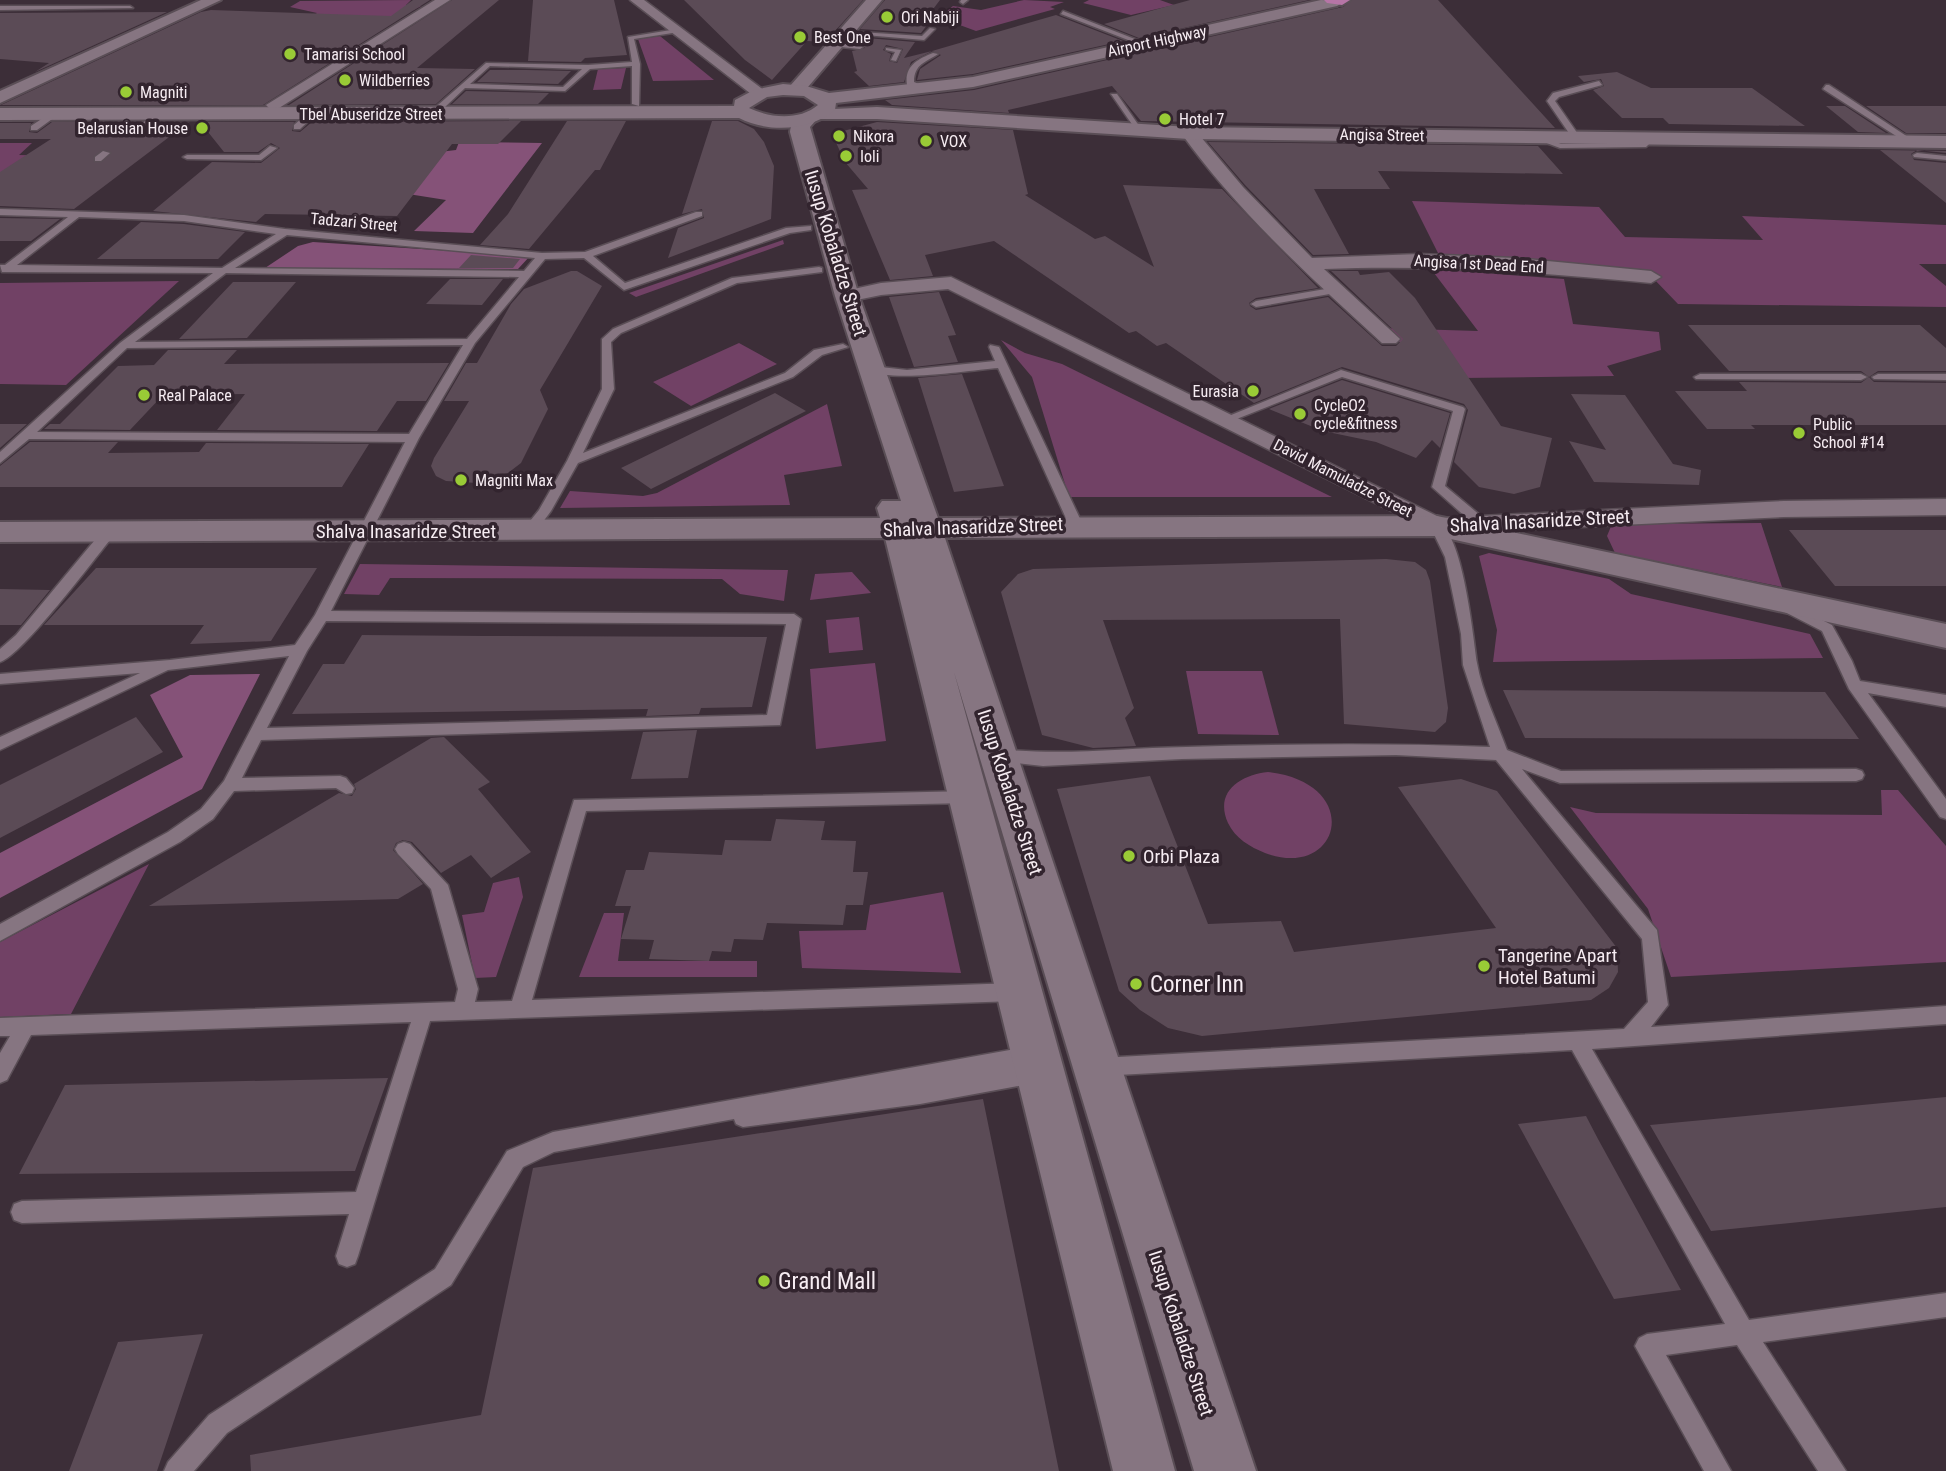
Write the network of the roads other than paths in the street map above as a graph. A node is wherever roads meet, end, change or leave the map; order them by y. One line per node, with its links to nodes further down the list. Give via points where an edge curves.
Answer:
1 (214, 0): 32 (street)
2 (444, 0): 35 (street)
3 (636, 0): 10 (street)
4 (874, 0): 12 (street)
5 (1337, 0): 15 (street, Airport Highway)
6 (0, 8): 7 (lane)
7 (130, 8)
8 (1063, 13): 15 (lane)
9 (932, 29): 12 (lane, via 924,38)
10 (677, 31): 20 (lane, via 630,38); 29 (street)
11 (868, 36): 12 (lane)
12 (840, 38): 16 (lane); 22 (street)
13 (936, 38): 14 (lane)
14 (917, 39)
15 (1143, 44): 23 (street, Airport Highway)
16 (860, 47)
17 (888, 49): 19 (lane, via 899,51)
18 (935, 54): 27 (lane, via 916,62 909,73 910,83)
19 (894, 60)
20 (636, 64): 21 (lane); 33 (lane)
21 (588, 67): 25 (lane, via 488,64); 25 (lane, via 565,89)
22 (812, 70): 28 (street); 30 (street, via 839,87)
23 (973, 82): 27 (street, Airport Highway); 37 (street, Airport Highway, via 933,94)
24 (1599, 83): 47 (lane, via 1556,95 1551,101)
25 (463, 86): 36 (lane)
26 (1826, 87): 51 (lane)
27 (923, 89): 30 (street, Airport Highway)
28 (796, 90): 29 (street); 37 (street)
29 (760, 94): 38 (street)
30 (882, 94): 37 (street, Airport Highway)
31 (1114, 96): 44 (lane)
32 (0, 98)
33 (636, 104): 36 (street, Tbel Abuseridze Street); 38 (street, Tbel Abuseridze Street)
34 (0, 105): 35 (street, Tbel Abuseridze Street)
35 (274, 105): 36 (street, Tbel Abuseridze Street)
36 (442, 105)
37 (820, 109): 38 (street); 44 (street, Angisa Street); 70 (street, Iusup Kobaladze Street, via 800,125 800,132)
38 (750, 112): 41 (street, Tbel Abuseridze Street, via 304,121); 59 (street, Iusup Kobaladze Street, via 778,134 788,154)
39 (0, 114): 40 (street, Tbel Abuseridze Street)
40 (54, 114): 41 (street, Tbel Abuseridze Street); 42 (lane)
41 (161, 114): 43 (lane)
42 (34, 128)
43 (141, 128)
44 (1141, 131): 45 (street, Angisa Street)
45 (1189, 134): 46 (street, Angisa Street); 63 (street)
46 (1539, 137): 47 (street, Angisa Street); 48 (lane, via 1560,146 1646,145)
47 (1576, 137): 48 (street, Angisa Street)
48 (1651, 138): 51 (street, Angisa Street)
49 (1946, 142): 51 (street, Angisa Street)
50 (273, 148): 53 (lane, via 261,158)
51 (1914, 148): 54 (lane)
52 (106, 153): 55 (lane)
53 (187, 157)
54 (1946, 158)
55 (98, 159)
56 (0, 212): 57 (lane, Tadzari Street)
57 (78, 214): 60 (lane, Tadzari Street, via 184,218); 64 (lane)
58 (699, 214): 61 (lane, Tadzari Street)
59 (808, 229): 61 (lane, via 789,230 624,287); 65 (street, Iusup Kobaladze Street)
60 (285, 232): 62 (lane, Tadzari Street); 66 (lane)
61 (586, 255): 62 (lane, Tadzari Street)
62 (542, 256): 67 (lane)
63 (1307, 264): 68 (street, Angisa 1st Dead End, via 1431,260); 69 (street)
64 (2, 270): 66 (lane)
65 (819, 270): 75 (street, Iusup Kobaladze Street); 87 (lane, via 735,281 617,331 606,341 608,389)
66 (220, 273): 67 (lane); 74 (lane)
67 (525, 274): 73 (lane)
68 (1651, 277)
69 (1337, 289): 71 (lane); 72 (street)
70 (847, 296): 78 (street, Iusup Kobaladze Street); 83 (street, David Mamuladze Street, via 951,283)
71 (1256, 304)
72 (1390, 339)
73 (470, 342): 74 (lane); 85 (lane)
74 (124, 345): 84 (lane)
75 (843, 347): 87 (lane, via 818,352 789,375); 92 (street, Iusup Kobaladze Street)
76 (993, 347): 77 (lane)
77 (1002, 364): 78 (lane, via 907,373); 90 (lane)
78 (872, 369): 92 (street, Iusup Kobaladze Street)
79 (1700, 377): 80 (lane)
80 (1861, 377)
81 (1878, 377): 82 (lane)
82 (1946, 377)
83 (1225, 420): 89 (lane, via 1341,373 1459,409 1438,487); 91 (street, David Mamuladze Street)
84 (27, 435): 85 (lane); 86 (lane)
85 (413, 438): 96 (lane)
86 (0, 459)
87 (573, 461): 94 (lane)
88 (1946, 507): 89 (street, Shalva Inasaridze Street, via 1784,509)
89 (1482, 524): 91 (street, Shalva Inasaridze Street)
90 (1076, 525): 91 (street, Shalva Inasaridze Street); 92 (street, Shalva Inasaridze Street)
91 (1437, 526): 97 (street, David Mamuladze Street); 108 (lane, via 1452,556 1470,665)
92 (912, 529): 94 (street, Shalva Inasaridze Street); 109 (street, Iusup Kobaladze Street); 113 (street, Iusup Kobaladze Street)
93 (109, 531): 95 (street, Shalva Inasaridze Street); 96 (street, Shalva Inasaridze Street); 101 (lane)
94 (529, 531): 96 (street, Shalva Inasaridze Street)
95 (0, 532)
96 (366, 532): 98 (lane)
97 (1774, 600): 99 (street, David Mamuladze Street); 104 (lane, via 1827,628)
98 (322, 616): 100 (lane); 106 (lane, via 794,619 774,721)
99 (1946, 636)
100 (300, 650): 102 (lane); 106 (lane)
101 (0, 657)
102 (170, 665): 103 (lane); 107 (lane)
103 (0, 679)
104 (1854, 685): 105 (lane); 114 (lane)
105 (1946, 701)
106 (257, 734): 111 (lane)
107 (0, 744)
108 (1500, 754): 109 (lane, via 1396,750 1043,760); 110 (lane, via 1560,777); 124 (lane, via 1651,936 1658,1005)
109 (998, 755): 127 (street, Iusup Kobaladze Street)
110 (1856, 775)
111 (230, 785): 112 (lane, via 340,782); 116 (lane, via 207,814 174,837)
112 (346, 788)
113 (970, 797): 117 (street, Iusup Kobaladze Street); 118 (lane, via 580,805)
114 (1946, 812)
115 (404, 849): 119 (lane, via 439,885 468,989)
116 (0, 933)
117 (1019, 992): 118 (lane); 126 (street, Iusup Kobaladze Street)
118 (519, 1010): 119 (lane)
119 (463, 1012): 120 (lane)
120 (423, 1013): 123 (lane); 129 (lane)
121 (1946, 1015): 124 (lane)
122 (0, 1027): 123 (lane)
123 (25, 1027): 128 (lane)
124 (1631, 1035): 125 (lane)
125 (1577, 1041): 127 (lane); 133 (lane)
126 (1038, 1063): 134 (lane, via 920,1094 553,1142 515,1159 443,1277 218,1424); 135 (street, Iusup Kobaladze Street)
127 (1097, 1068): 136 (street, Iusup Kobaladze Street)
128 (0, 1073)
129 (363, 1203): 130 (lane); 131 (lane)
130 (22, 1212)
131 (346, 1256)
132 (1946, 1305): 133 (lane)
133 (1743, 1333): 137 (lane, via 1647,1346); 138 (lane)
134 (177, 1471)
135 (1144, 1471)
136 (1225, 1471)
137 (1717, 1471)
138 (1833, 1471)

